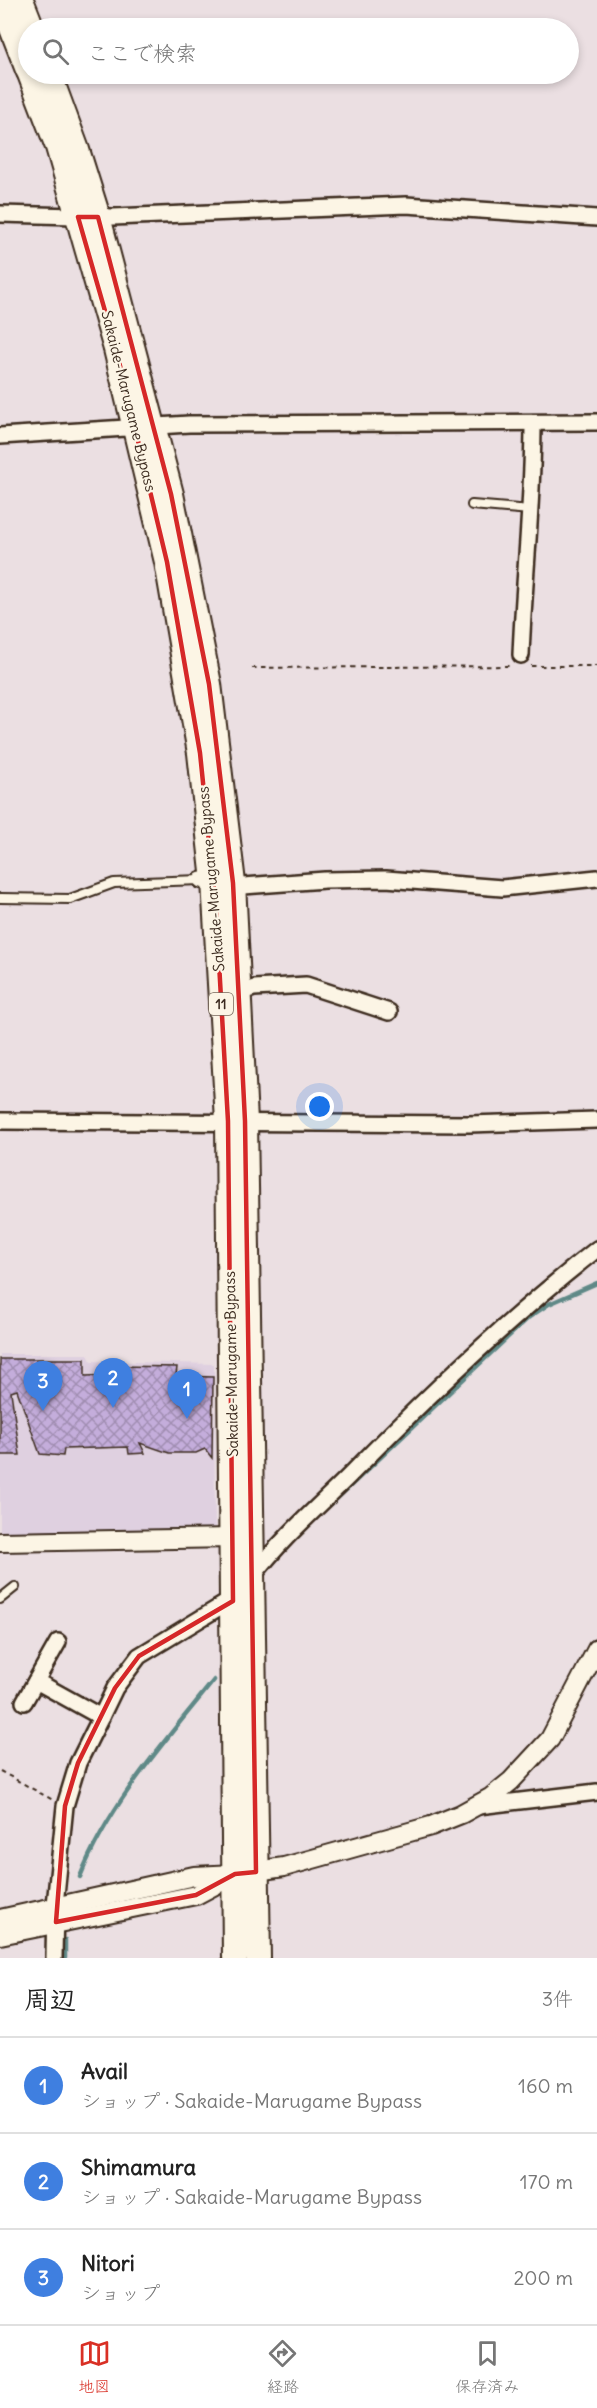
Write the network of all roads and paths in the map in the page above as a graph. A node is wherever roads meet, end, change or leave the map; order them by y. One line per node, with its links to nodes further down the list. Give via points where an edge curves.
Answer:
1 (2, 0): 4 (highway, Sakaide-Marugame Bypass / 11)
2 (21, 0): 3 (highway)
3 (28, 18)
4 (18, 43)
5 (34, 84): 8 (highway, Sakaide-Marugame Bypass / 11)
6 (52, 84): 8 (highway, Sakaide-Marugame Bypass / 11)
7 (0, 214): 8 (street)
8 (88, 217): 9 (street, via 406,205); 12 (highway, Sakaide-Marugame Bypass / 11, via 98,277)
9 (597, 218)
10 (597, 422): 11 (street)
11 (533, 423): 12 (street); 15 (street)
12 (145, 427): 13 (street); 20 (highway, Sakaide-Marugame Bypass / 11, via 191,690)
13 (0, 436)
14 (472, 505): 15 (lane)
15 (530, 510): 16 (street)
16 (520, 662): 17 (path); 18 (path)
17 (597, 666)
18 (252, 668)
19 (597, 878): 20 (street, via 502,888 386,879 244,886)
20 (216, 881): 21 (lane, via 114,884 70,899); 22 (highway, Sakaide-Marugame Bypass / 11); 25 (highway, Sakaide-Marugame Bypass / 11)
21 (0, 898)
22 (240, 993): 23 (street, via 254,988 306,985); 25 (highway, Sakaide-Marugame Bypass / 11)
23 (389, 1012)
24 (597, 1120): 25 (street, via 469,1124)
25 (236, 1121): 26 (street); 28 (highway, Sakaide-Marugame Bypass / 11); 30 (highway, Sakaide-Marugame Bypass / 11)
26 (0, 1122)
27 (597, 1249): 30 (street, via 526,1305 434,1389)
28 (233, 1538): 29 (street); 33 (highway, Sakaide-Marugame Bypass / 11)
29 (0, 1542)
30 (252, 1577): 33 (street); 43 (highway, Sakaide-Marugame Bypass / 11)
31 (15, 1587): 32 (lane)
32 (0, 1599)
33 (233, 1601): 38 (street, via 139,1656 115,1688); 43 (highway, Sakaide-Marugame Bypass / 11)
34 (58, 1642): 36 (street)
35 (597, 1649): 42 (street, via 550,1739 511,1781)
36 (36, 1681): 37 (street); 38 (street)
37 (24, 1702)
38 (101, 1717): 41 (street, via 78,1763)
39 (0, 1771): 41 (path)
40 (597, 1792): 42 (street)
41 (65, 1806): 44 (street)
42 (475, 1806): 43 (street, via 431,1826 303,1862)
43 (245, 1873): 44 (street, via 194,1876); 48 (highway, Sakaide-Marugame Bypass / 11); 49 (highway, Sakaide-Marugame Bypass / 11)
44 (55, 1914): 45 (street); 46 (street); 47 (street)
45 (0, 1919)
46 (0, 1935)
47 (54, 1958)
48 (235, 1958)
49 (258, 1958)

